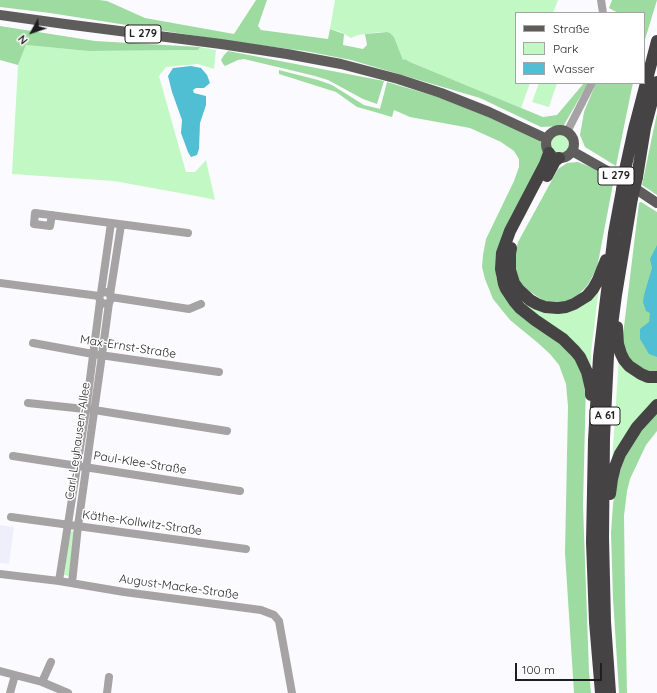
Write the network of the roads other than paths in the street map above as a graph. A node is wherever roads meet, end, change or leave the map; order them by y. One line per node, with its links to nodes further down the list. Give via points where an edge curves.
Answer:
1 (601, 0): 2 (street)
2 (603, 12)
3 (0, 15): 8 (main road, L 279, via 221,44 341,64 441,93)
4 (657, 41): 15 (highway, A 61, bridge, via 634,129)
5 (657, 82): 18 (highway, A 61, bridge, via 645,128)
6 (591, 84): 7 (street)
7 (567, 132): 8 (main road, via 558,130); 9 (main road, via 573,138)
8 (547, 139): 10 (main road, via 546,146)
9 (572, 151): 10 (main road, via 567,156); 11 (main road, L 279)
10 (554, 156): 15 (highway, via 555,161 514,240 510,254 510,270 514,284 530,300 545,307 566,307 580,301 593,289 598,280); 31 (highway, via 545,164 510,231 502,254 501,269 504,284 514,301 527,314 569,344 584,364 590,385 590,418)
11 (657, 203)
12 (52, 216): 13 (street)
13 (111, 223): 14 (street); 19 (street, Carl-Leyhausen-Allee)
14 (121, 225): 16 (street); 20 (street, Carl-Leyhausen-Allee)
15 (614, 232): 31 (highway, A 61, via 599,357)
16 (188, 234)
17 (2, 284): 19 (street)
18 (616, 295): 26 (highway, via 618,344 624,360 634,371 648,377); 39 (highway, A 61, via 608,356 604,438)
19 (100, 297): 20 (street, via 105,292 109,293); 23 (street, Carl-Leyhausen-Allee)
20 (110, 298): 21 (street, via 189,309); 24 (street, Carl-Leyhausen-Allee)
21 (201, 304)
22 (33, 343): 23 (street, Max-Ernst-Straße)
23 (93, 354): 24 (street, Max-Ernst-Straße); 29 (street, Carl-Leyhausen-Allee)
24 (102, 356): 25 (street, Max-Ernst-Straße); 29 (street, Carl-Leyhausen-Allee)
25 (219, 372)
26 (657, 377)
27 (28, 403): 29 (street)
28 (657, 405): 39 (highway, via 637,427 620,454 612,479 608,526)
29 (90, 410): 30 (street); 33 (street, Carl-Leyhausen-Allee); 34 (street, Carl-Leyhausen-Allee)
30 (227, 431)
31 (594, 440): 53 (highway, A 61, via 592,542)
32 (13, 456): 33 (street, Paul-Klee-Straße)
33 (77, 466): 34 (street, Paul-Klee-Straße); 37 (street, Carl-Leyhausen-Allee)
34 (87, 467): 35 (street, Paul-Klee-Straße); 38 (street, Carl-Leyhausen-Allee)
35 (240, 490)
36 (10, 517): 37 (street, Käthe-Kollwitz-Straße)
37 (68, 525): 38 (street, Käthe-Kollwitz-Straße); 42 (street, Carl-Leyhausen-Allee)
38 (78, 526): 40 (street, Käthe-Kollwitz-Straße); 43 (street, Carl-Leyhausen-Allee)
39 (604, 538): 54 (highway, A 61)
40 (246, 549)
41 (0, 574): 42 (street, August-Macke-Straße)
42 (60, 581): 43 (street, August-Macke-Straße)
43 (72, 583): 52 (street, August-Macke-Straße, via 261,610 274,615 279,621)
44 (51, 662): 48 (street)
45 (0, 671): 46 (street)
46 (15, 675): 48 (street); 49 (street)
47 (109, 676): 51 (street)
48 (42, 682): 50 (street)
49 (10, 693)
50 (68, 693)
51 (107, 693)
52 (292, 693)
53 (601, 693)
54 (610, 693)

